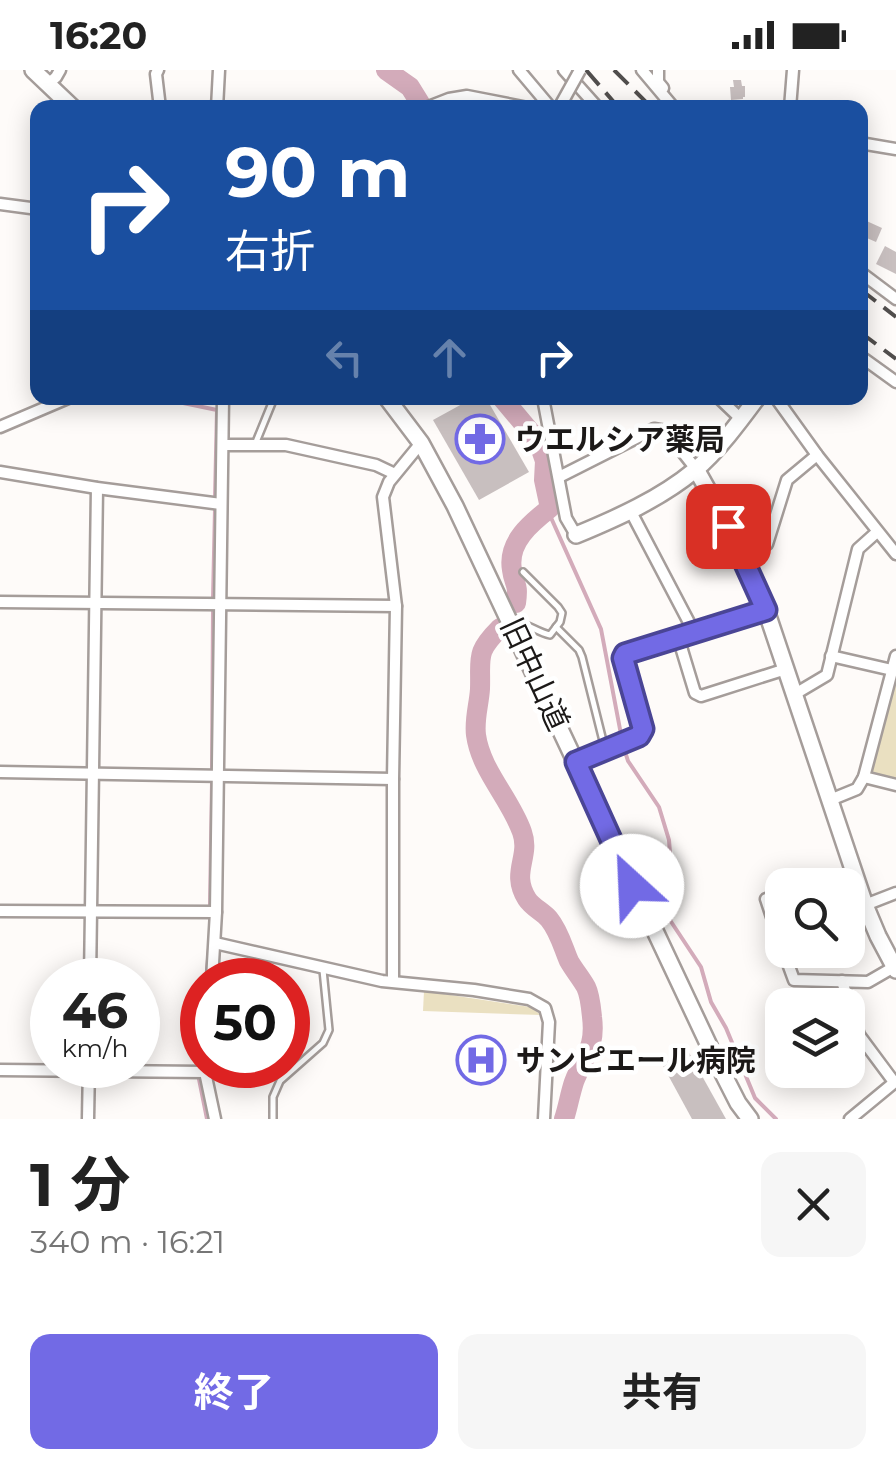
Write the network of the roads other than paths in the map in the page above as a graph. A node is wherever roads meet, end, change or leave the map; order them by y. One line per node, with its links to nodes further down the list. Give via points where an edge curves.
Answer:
1 (33, 70): 11 (main road)
2 (60, 70): 11 (street)
3 (158, 70): 13 (street)
4 (219, 70): 14 (street)
5 (519, 70): 17 (street)
6 (564, 70): 19 (street)
7 (580, 70): 18 (street, bridge)
8 (642, 70): 20 (street)
9 (658, 70): 21 (street, via 658,82)
10 (793, 70): 22 (street)
11 (48, 84): 12 (main road)
12 (65, 100)
13 (159, 100)
14 (217, 100)
15 (446, 100): 16 (street)
16 (487, 100)
17 (544, 100)
18 (563, 100)
19 (586, 100)
20 (670, 100)
21 (672, 100)
22 (791, 100)
23 (868, 144): 24 (street)
24 (896, 149)
25 (0, 204): 26 (street)
26 (30, 208)
27 (868, 278): 28 (street)
28 (896, 299)
29 (868, 362): 30 (street)
30 (896, 382)
31 (52, 405): 40 (street)
32 (222, 405): 42 (street)
33 (271, 405): 43 (lane)
34 (392, 405): 41 (main road, 旧中山道)
35 (544, 405): 48 (street)
36 (726, 405): 39 (street)
37 (752, 405): 39 (main road)
38 (781, 405): 44 (street)
39 (741, 420): 45 (main road)
40 (0, 427)
41 (421, 443): 47 (street); 62 (main road, 旧中山道)
42 (223, 445): 43 (street); 50 (street)
43 (255, 445): 47 (street, via 286,446)
44 (817, 455): 52 (street); 55 (street, via 788,480 767,544)
45 (696, 470): 48 (street, via 666,431 654,429); 51 (main road); 55 (main road)
46 (0, 472): 49 (street)
47 (395, 474): 60 (street, via 383,503)
48 (559, 477): 53 (street, via 566,518)
49 (96, 488): 50 (street); 58 (street)
50 (221, 504): 59 (street)
51 (630, 510): 53 (main road); 64 (street)
52 (876, 532): 54 (street); 67 (street, via 858,549)
53 (576, 534)
54 (896, 554)
55 (744, 558): 61 (main road)
56 (523, 572): 63 (lane, via 562,613)
57 (0, 602): 58 (street)
58 (94, 603): 59 (street); 75 (street)
59 (219, 604): 60 (street); 76 (street)
60 (396, 606): 78 (street)
61 (766, 610): 64 (street); 69 (main road)
62 (511, 622): 63 (lane, via 541,633); 73 (main road, 旧中山道)
63 (556, 627): 72 (lane, via 579,650)
64 (694, 632): 65 (street)
65 (678, 637): 66 (street); 69 (street, via 701,696)
66 (625, 654): 72 (lane, via 643,729)
67 (831, 656): 70 (street); 71 (street, via 826,675)
68 (896, 656): 70 (street)
69 (786, 669): 71 (main road)
70 (892, 670): 77 (street)
71 (795, 694): 80 (main road)
72 (605, 748): 73 (lane)
73 (576, 762): 104 (main road, 旧中山道)
74 (0, 772): 75 (street)
75 (92, 774): 76 (street); 86 (street)
76 (217, 775): 78 (street); 85 (street)
77 (864, 777): 79 (street); 80 (street, via 857,790)
78 (392, 778): 93 (street)
79 (896, 785)
80 (830, 800): 81 (main road)
81 (853, 868)
82 (896, 894): 83 (street)
83 (865, 905): 92 (main road)
84 (0, 911): 86 (street)
85 (216, 912): 86 (street); 87 (street)
86 (91, 913): 88 (street)
87 (215, 942): 89 (street); 90 (street)
88 (90, 958)
89 (214, 958)
90 (322, 967): 93 (street); 102 (lane, via 329,1030 280,1080)
91 (790, 968): 94 (street, via 794,980)
92 (895, 968): 94 (street, via 868,982)
93 (393, 981): 103 (street, via 529,999 545,1008)
94 (842, 982): 97 (street, via 859,1035)
95 (30, 1069): 96 (street)
96 (0, 1070)
97 (895, 1081): 105 (street)
98 (89, 1088): 100 (street)
99 (208, 1088): 101 (street)
100 (88, 1119)
101 (214, 1119)
102 (274, 1119)
103 (544, 1119)
104 (750, 1119)
105 (850, 1119)

